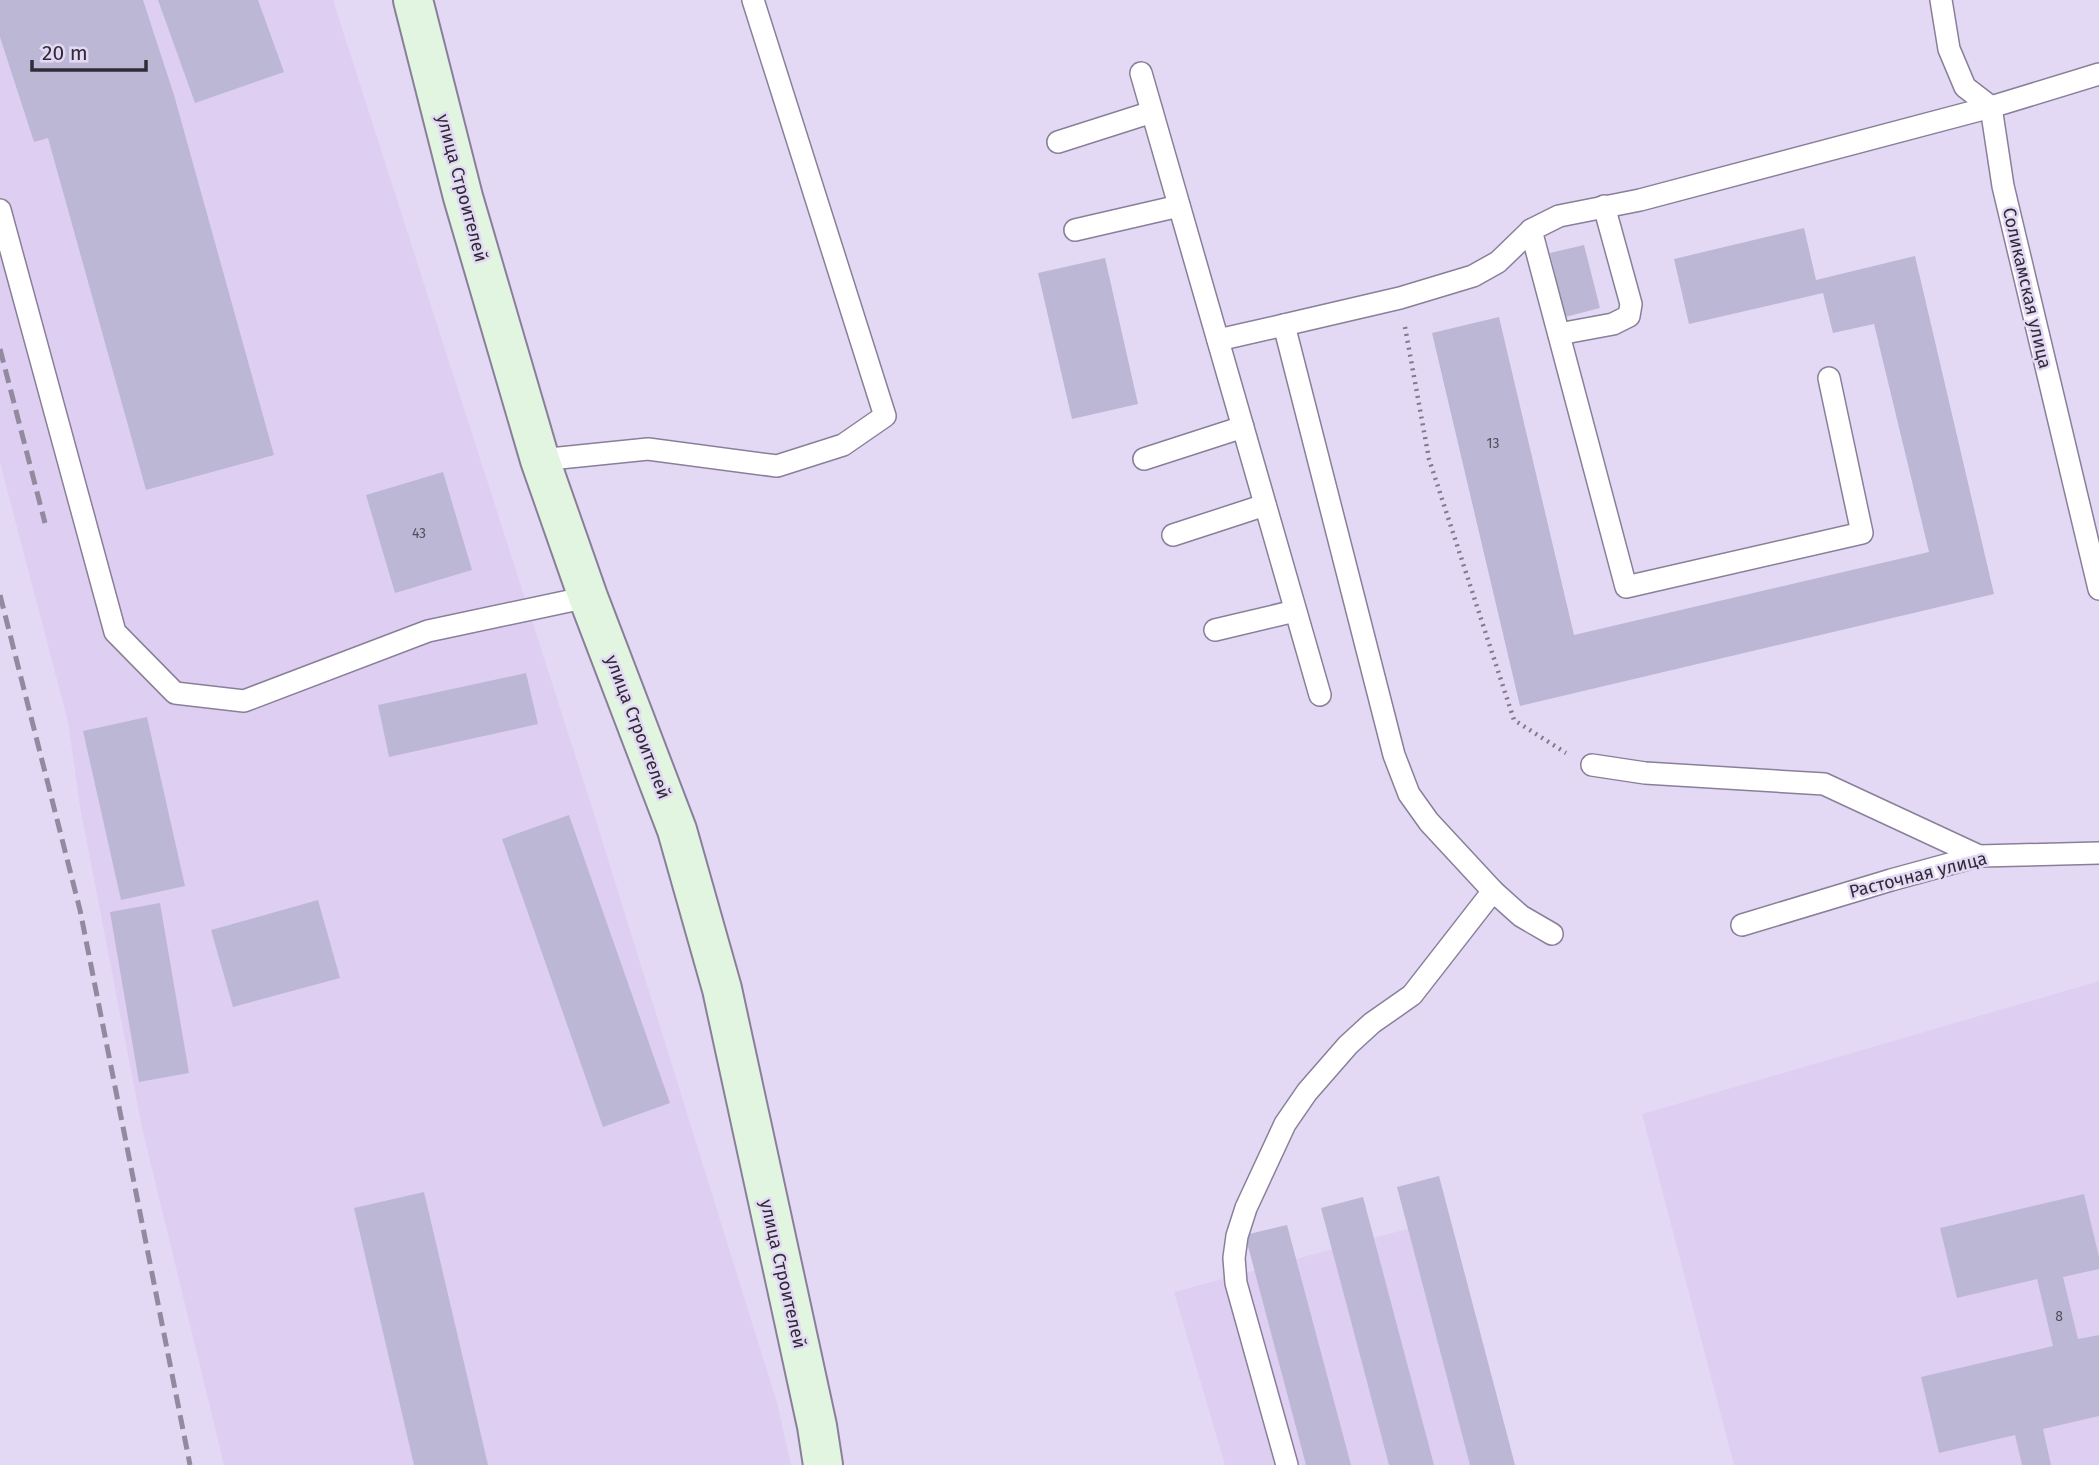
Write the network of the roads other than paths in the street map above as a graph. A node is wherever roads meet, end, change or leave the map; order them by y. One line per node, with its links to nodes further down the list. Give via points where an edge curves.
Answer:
1 (413, 0): 20 (street, улица Строителей, via 463,197)
2 (753, 0): 20 (lane, via 885,416 843,445 778,466 648,449)
3 (1941, 0): 6 (lane, via 1949,48 1965,87)
4 (1141, 73): 7 (lane)
5 (2099, 74): 6 (lane)
6 (1991, 107): 10 (lane); 23 (lane, Соликамская улица, via 2003,186)
7 (1152, 112): 8 (lane); 9 (lane)
8 (1058, 142)
9 (1179, 206): 12 (lane); 16 (lane)
10 (1604, 206): 13 (lane, via 1559,216); 15 (lane, via 1631,304 1629,316 1613,324)
11 (0, 210): 24 (lane, via 114,632 175,693 244,701 428,631)
12 (1075, 230)
13 (1531, 230): 14 (lane, via 1499,262 1473,276); 15 (lane)
14 (1284, 325): 16 (lane); 31 (lane, via 1394,755 1409,794 1429,822)
15 (1559, 334): 17 (lane, via 1626,587 1862,533)
16 (1218, 340): 18 (lane)
17 (1829, 377)
18 (1243, 428): 19 (lane); 21 (lane)
19 (1144, 459)
20 (540, 460): 24 (street, улица Строителей)
21 (1265, 505): 22 (lane); 25 (lane)
22 (1173, 535)
23 (2099, 589)
24 (588, 597): 34 (street, улица Строителей, via 677,830 722,989)
25 (1296, 611): 26 (lane); 27 (lane)
26 (1215, 630)
27 (1320, 695)
28 (1592, 765): 30 (lane, via 1824,785)
29 (2099, 853): 30 (lane, Расточная улица)
30 (1979, 856): 32 (lane, Расточная улица)
31 (1493, 891): 33 (lane, via 1521,916); 35 (lane, via 1412,995 1348,1045 1307,1092 1285,1124 1246,1208 1234,1258 1236,1283)
32 (1742, 925)
33 (1552, 934)
34 (823, 1465)
35 (1287, 1465)

